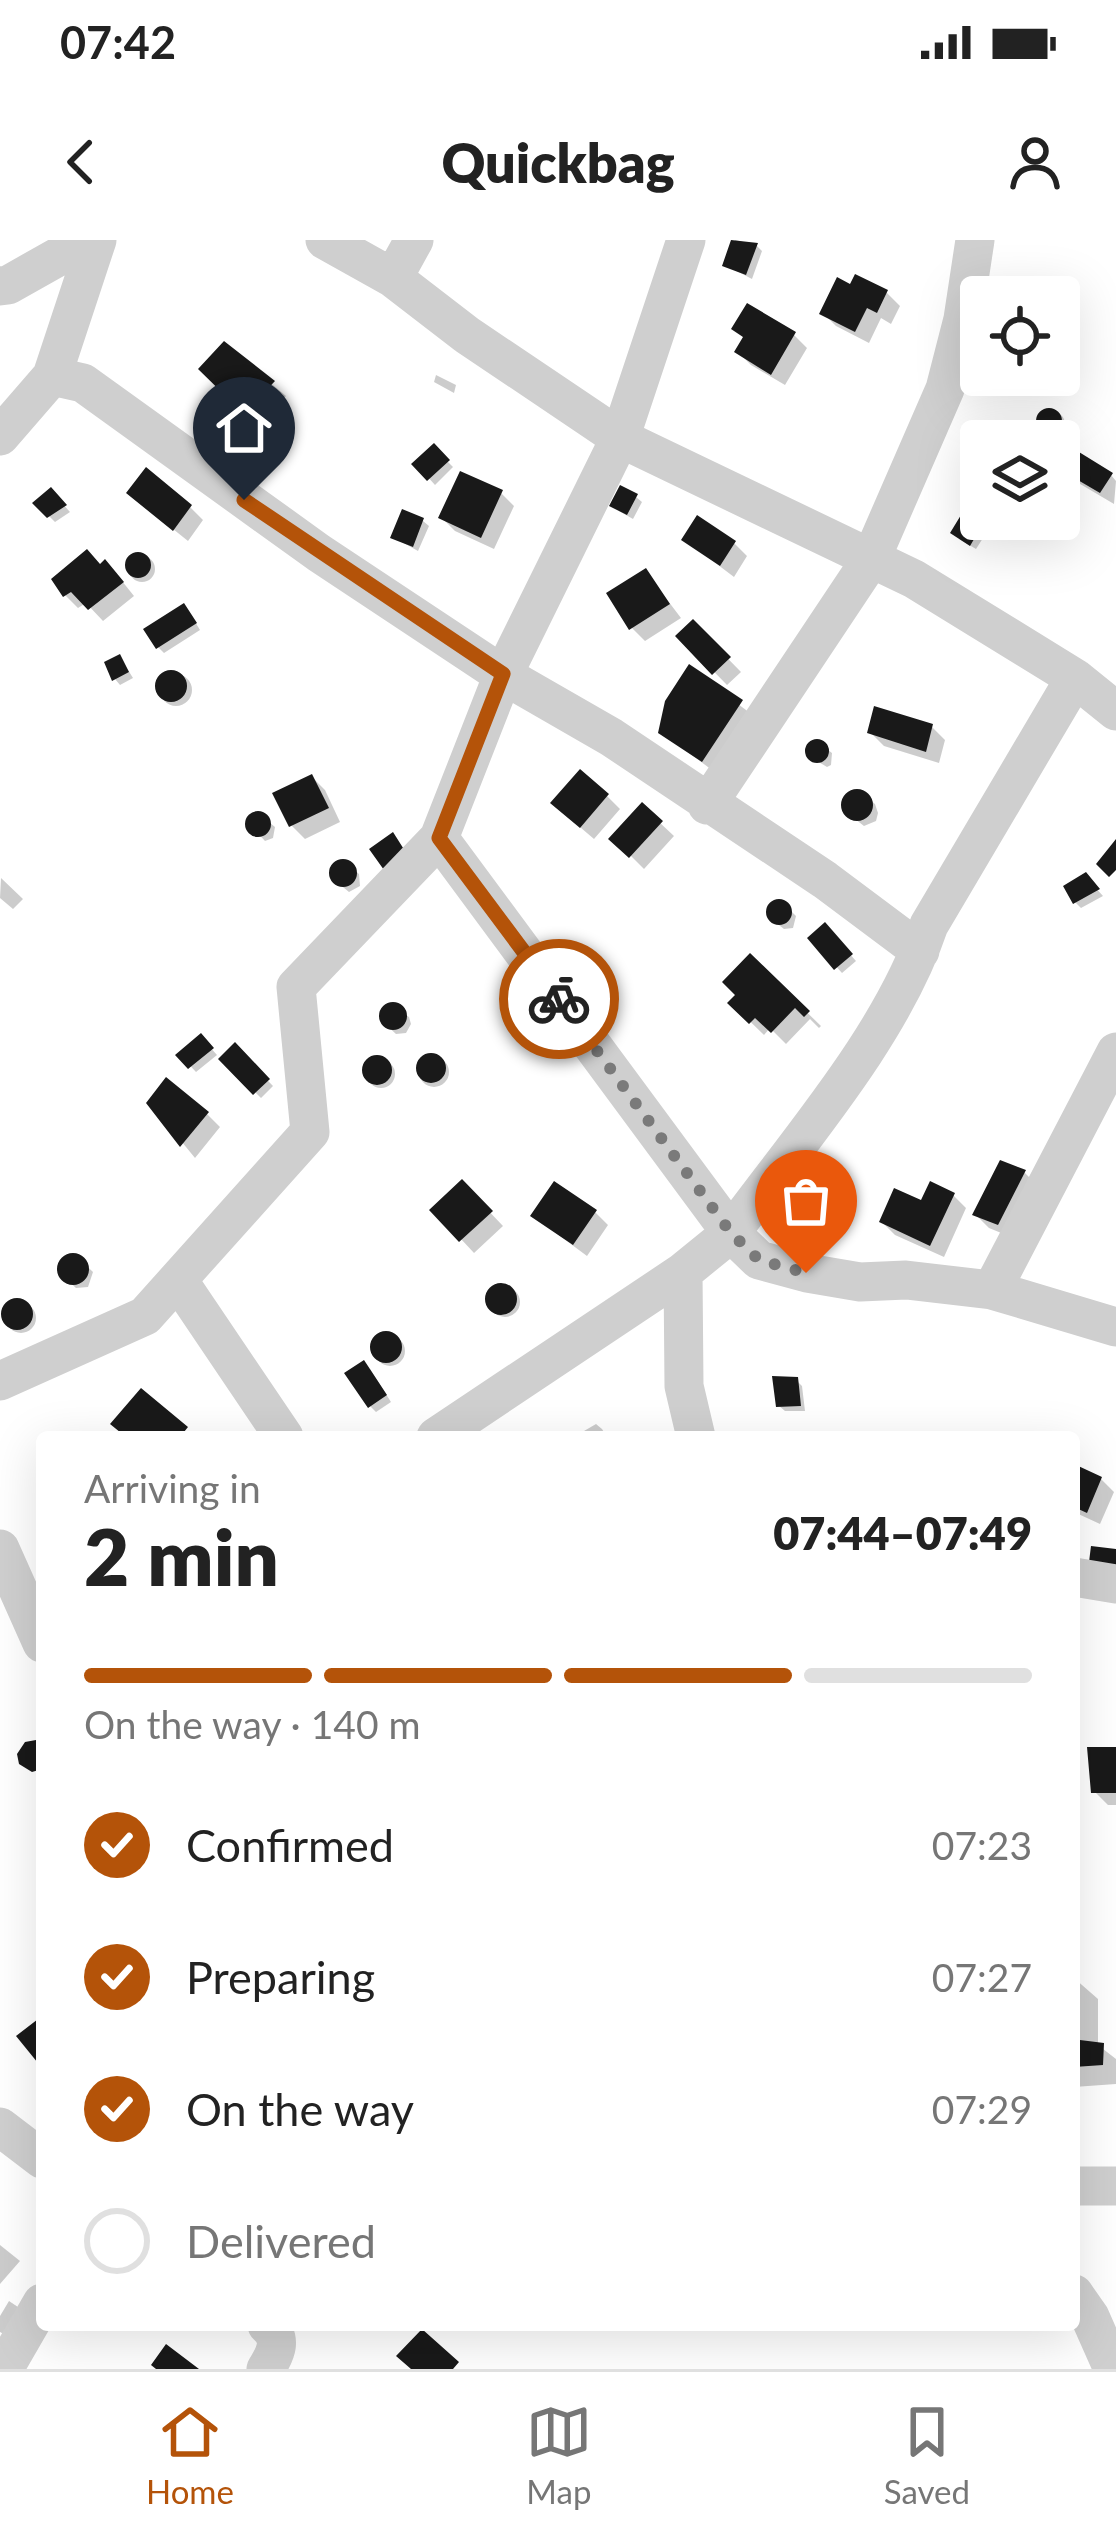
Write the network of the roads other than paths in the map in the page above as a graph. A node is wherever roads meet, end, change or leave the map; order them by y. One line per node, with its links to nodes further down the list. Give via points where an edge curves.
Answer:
1 (88, 240): 8 (street)
2 (97, 240): 9 (street)
3 (325, 240): 7 (street)
4 (414, 240): 7 (street)
5 (686, 240): 11 (street)
6 (975, 240): 12 (street, via 945,389)
7 (393, 278): 11 (street)
8 (0, 286)
9 (52, 376): 10 (street); 13 (street, via 83,383)
10 (0, 436)
11 (620, 439): 12 (street); 13 (street)
12 (871, 559): 14 (street); 16 (street)
13 (503, 674): 16 (street); 17 (street)
14 (1076, 678): 15 (street); 18 (street)
15 (1116, 711)
16 (707, 805): 18 (street)
17 (439, 838): 20 (street); 22 (street, via 296,987 310,1132)
18 (920, 951): 20 (street, via 867,1045)
19 (1116, 1052): 23 (street)
20 (731, 1233): 21 (street); 23 (street, via 759,1260 806,1273)
21 (683, 1272): 27 (street); 28 (street, via 684,1386)
22 (178, 1280): 25 (street, via 145,1316); 26 (street)
23 (992, 1290): 24 (street)
24 (1116, 1327)
25 (0, 1381)
26 (280, 1431)
27 (445, 1431)
28 (695, 1431)
29 (0, 1549): 32 (street)
30 (1080, 1578): 31 (street)
31 (1116, 1584)
32 (36, 1630)
33 (0, 2127): 34 (street)
34 (36, 2154)
35 (1080, 2186): 36 (street)
36 (1116, 2186)
37 (1102, 2312): 42 (street)
38 (36, 2313): 40 (street)
39 (271, 2331): 41 (street, via 277,2351)
40 (4, 2369)
41 (266, 2369)
42 (1113, 2369)

